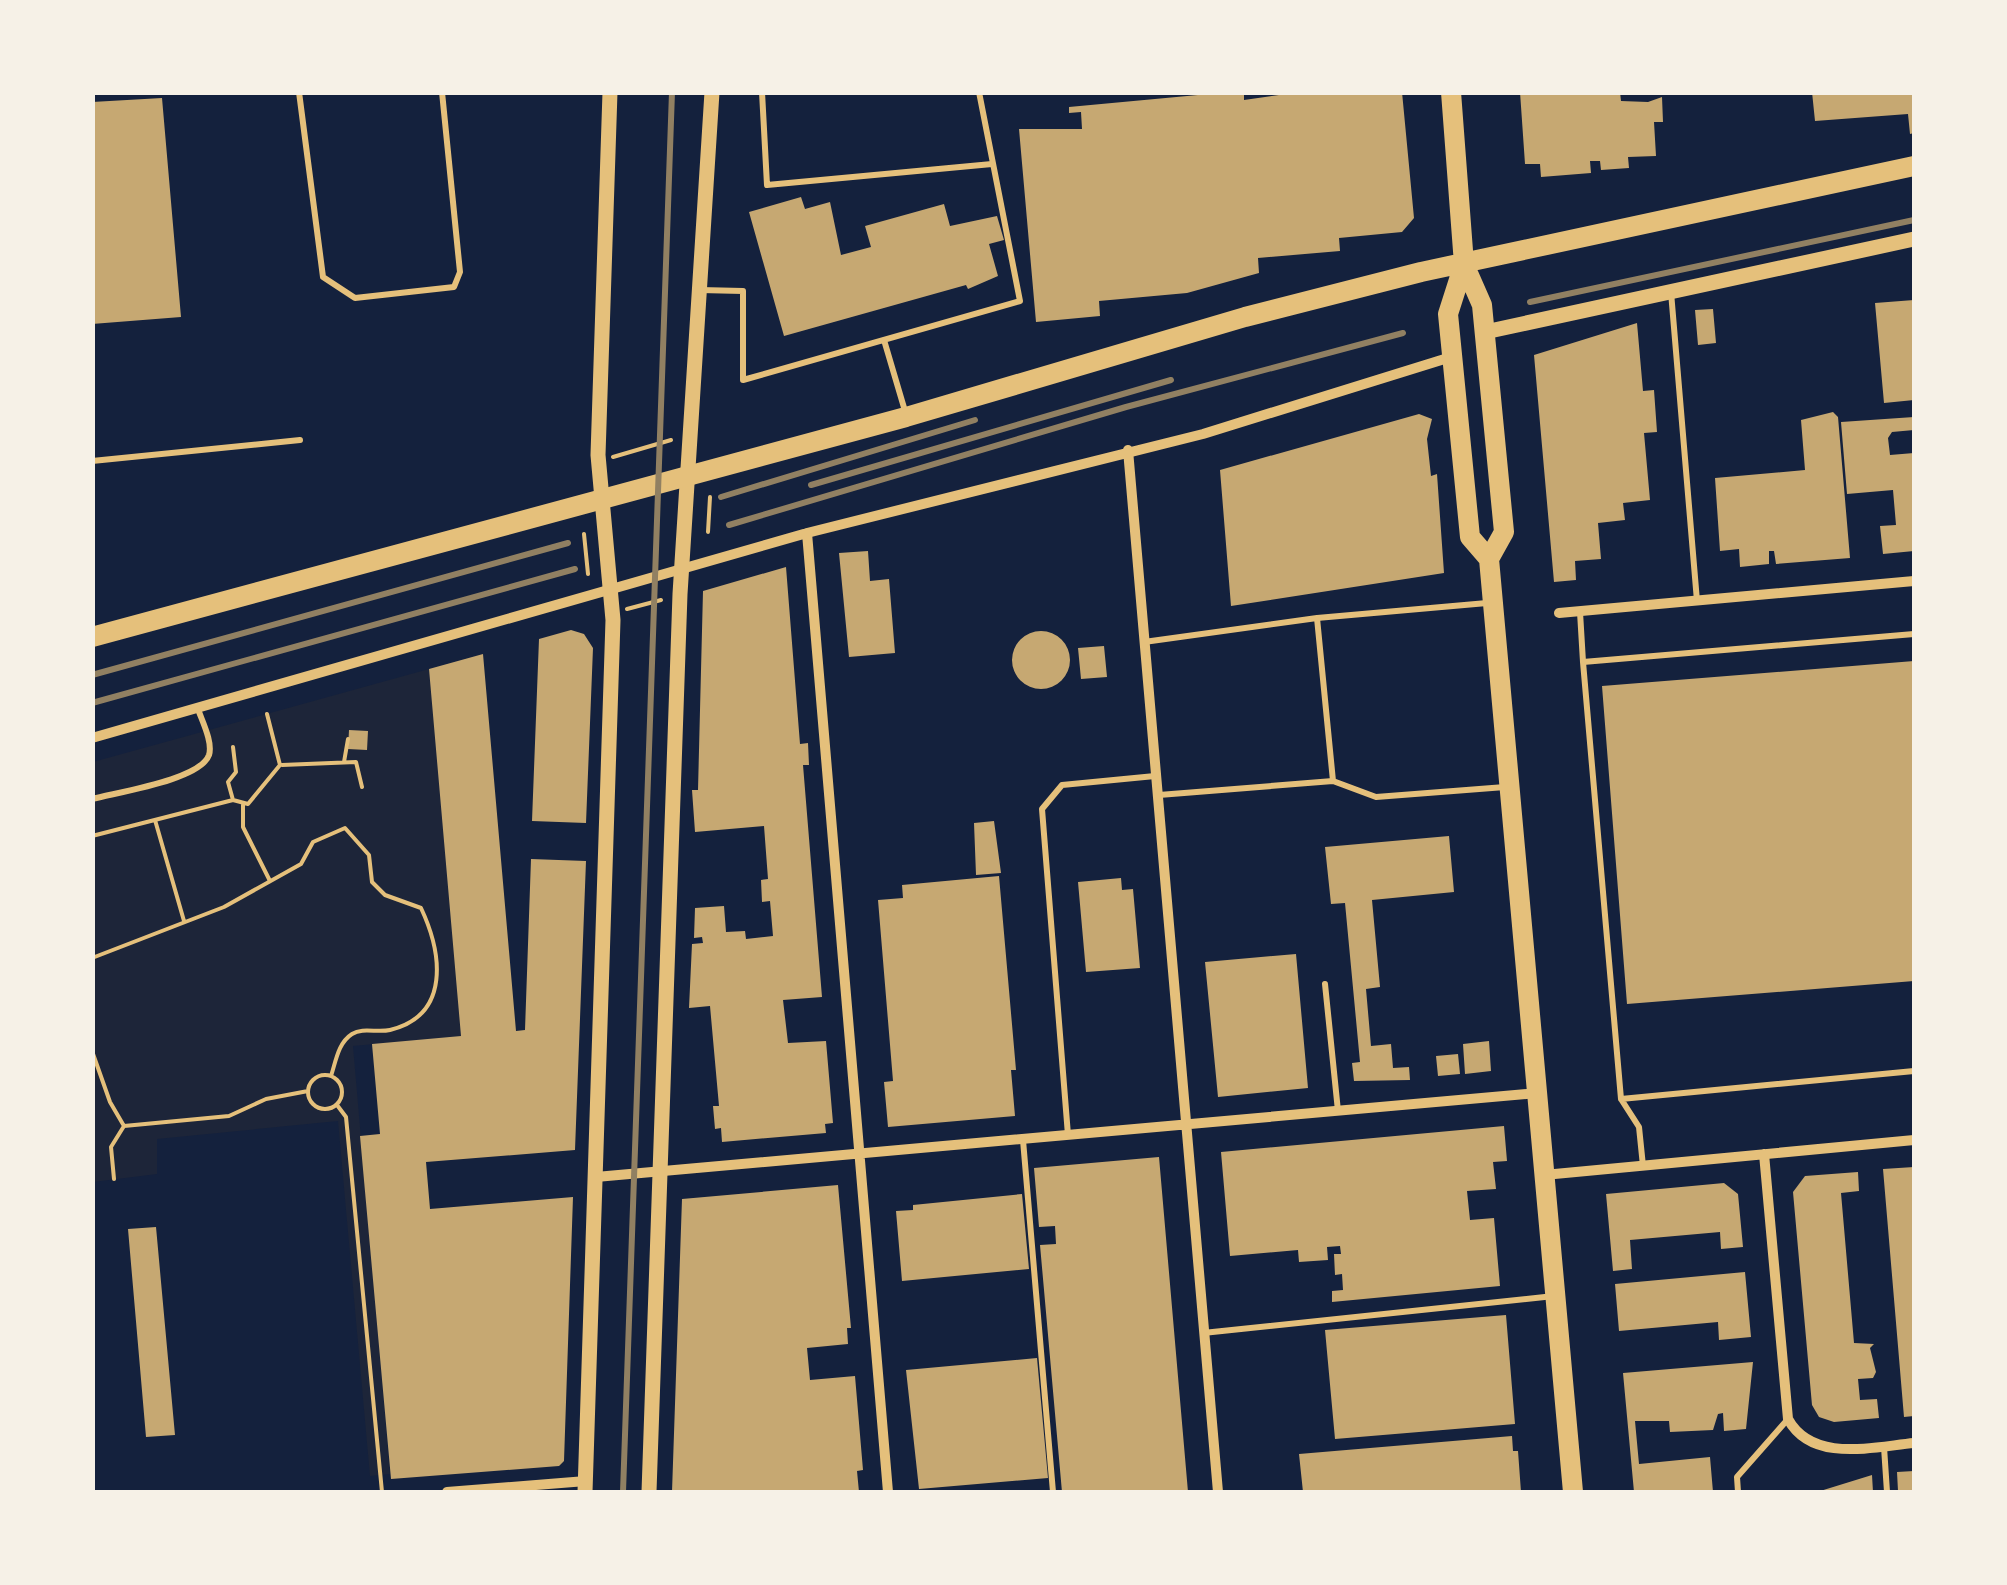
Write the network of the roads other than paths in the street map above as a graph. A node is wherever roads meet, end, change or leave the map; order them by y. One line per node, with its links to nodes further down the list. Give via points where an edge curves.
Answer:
1 (299, 92): 2 (lane, via 322,277 355,298 454,286 460,272)
2 (442, 92)
3 (610, 92): 22 (street)
4 (712, 92): 12 (street)
5 (762, 92): 8 (lane, via 767,185)
6 (979, 92): 8 (lane)
7 (1451, 92): 11 (main road)
8 (992, 164): 15 (lane, via 1020,301)
9 (1914, 166): 11 (main road)
10 (1914, 239): 13 (street)
11 (1464, 264): 14 (main road, via 1482,304); 16 (main road, via 1448,314); 17 (main road, via 1245,317)
12 (699, 290): 15 (lane, via 743,292 743,380); 21 (street)
13 (1671, 291): 14 (street); 28 (lane)
14 (1485, 332): 24 (main road, via 1504,532)
15 (884, 340): 17 (lane)
16 (1452, 357): 19 (street, via 1203,434); 24 (main road, via 1470,537)
17 (906, 417): 21 (main road)
18 (300, 440): 20 (lane)
19 (1128, 450): 23 (street); 35 (street)
20 (92, 461)
21 (686, 476): 22 (main road); 25 (street)
22 (600, 499): 27 (street); 34 (main road)
23 (807, 534): 25 (street); 53 (street)
24 (1489, 559): 29 (main road)
25 (681, 570): 27 (street); 56 (street)
26 (1914, 581): 28 (street)
27 (610, 592): 37 (street); 58 (street)
28 (1696, 601): 30 (street)
29 (1493, 602): 32 (lane); 41 (main road)
30 (1580, 611): 31 (street); 36 (lane)
31 (1559, 613)
32 (1317, 618): 35 (lane); 40 (lane)
33 (1914, 634): 36 (lane)
34 (92, 637)
35 (1144, 642): 39 (street)
36 (1583, 662): 47 (lane)
37 (198, 708): 38 (street); 43 (lane, via 209,748 194,772)
38 (92, 738)
39 (1155, 776): 42 (street); 50 (lane, via 1062,785 1042,809)
40 (1332, 781): 41 (lane, via 1376,796); 42 (lane)
41 (1510, 787): 46 (main road)
42 (1158, 795): 49 (street)
43 (92, 799)
44 (1324, 984): 48 (lane)
45 (1914, 1072): 47 (lane)
46 (1537, 1093): 48 (street); 57 (main road)
47 (1620, 1100): 55 (lane, via 1639,1127)
48 (1338, 1111): 49 (street)
49 (1186, 1124): 50 (street); 60 (street)
50 (1068, 1134): 51 (street)
51 (1023, 1138): 53 (street); 68 (lane)
52 (1914, 1140): 54 (street)
53 (858, 1153): 56 (street); 67 (street)
54 (1764, 1154): 55 (street); 61 (street)
55 (1642, 1166): 57 (street)
56 (660, 1170): 58 (street); 66 (street)
57 (1544, 1174): 59 (main road)
58 (596, 1177): 64 (street)
59 (1555, 1296): 60 (lane); 70 (main road)
60 (1202, 1333): 69 (street)
61 (1788, 1419): 63 (street, via 1802,1440 1815,1444); 71 (lane, via 1737,1477)
62 (1914, 1444): 63 (street)
63 (1884, 1446): 72 (lane)
64 (586, 1486): 65 (street)
65 (448, 1492)
66 (650, 1492)
67 (888, 1492)
68 (1053, 1492)
69 (1218, 1492)
70 (1573, 1492)
71 (1738, 1492)
72 (1887, 1492)

